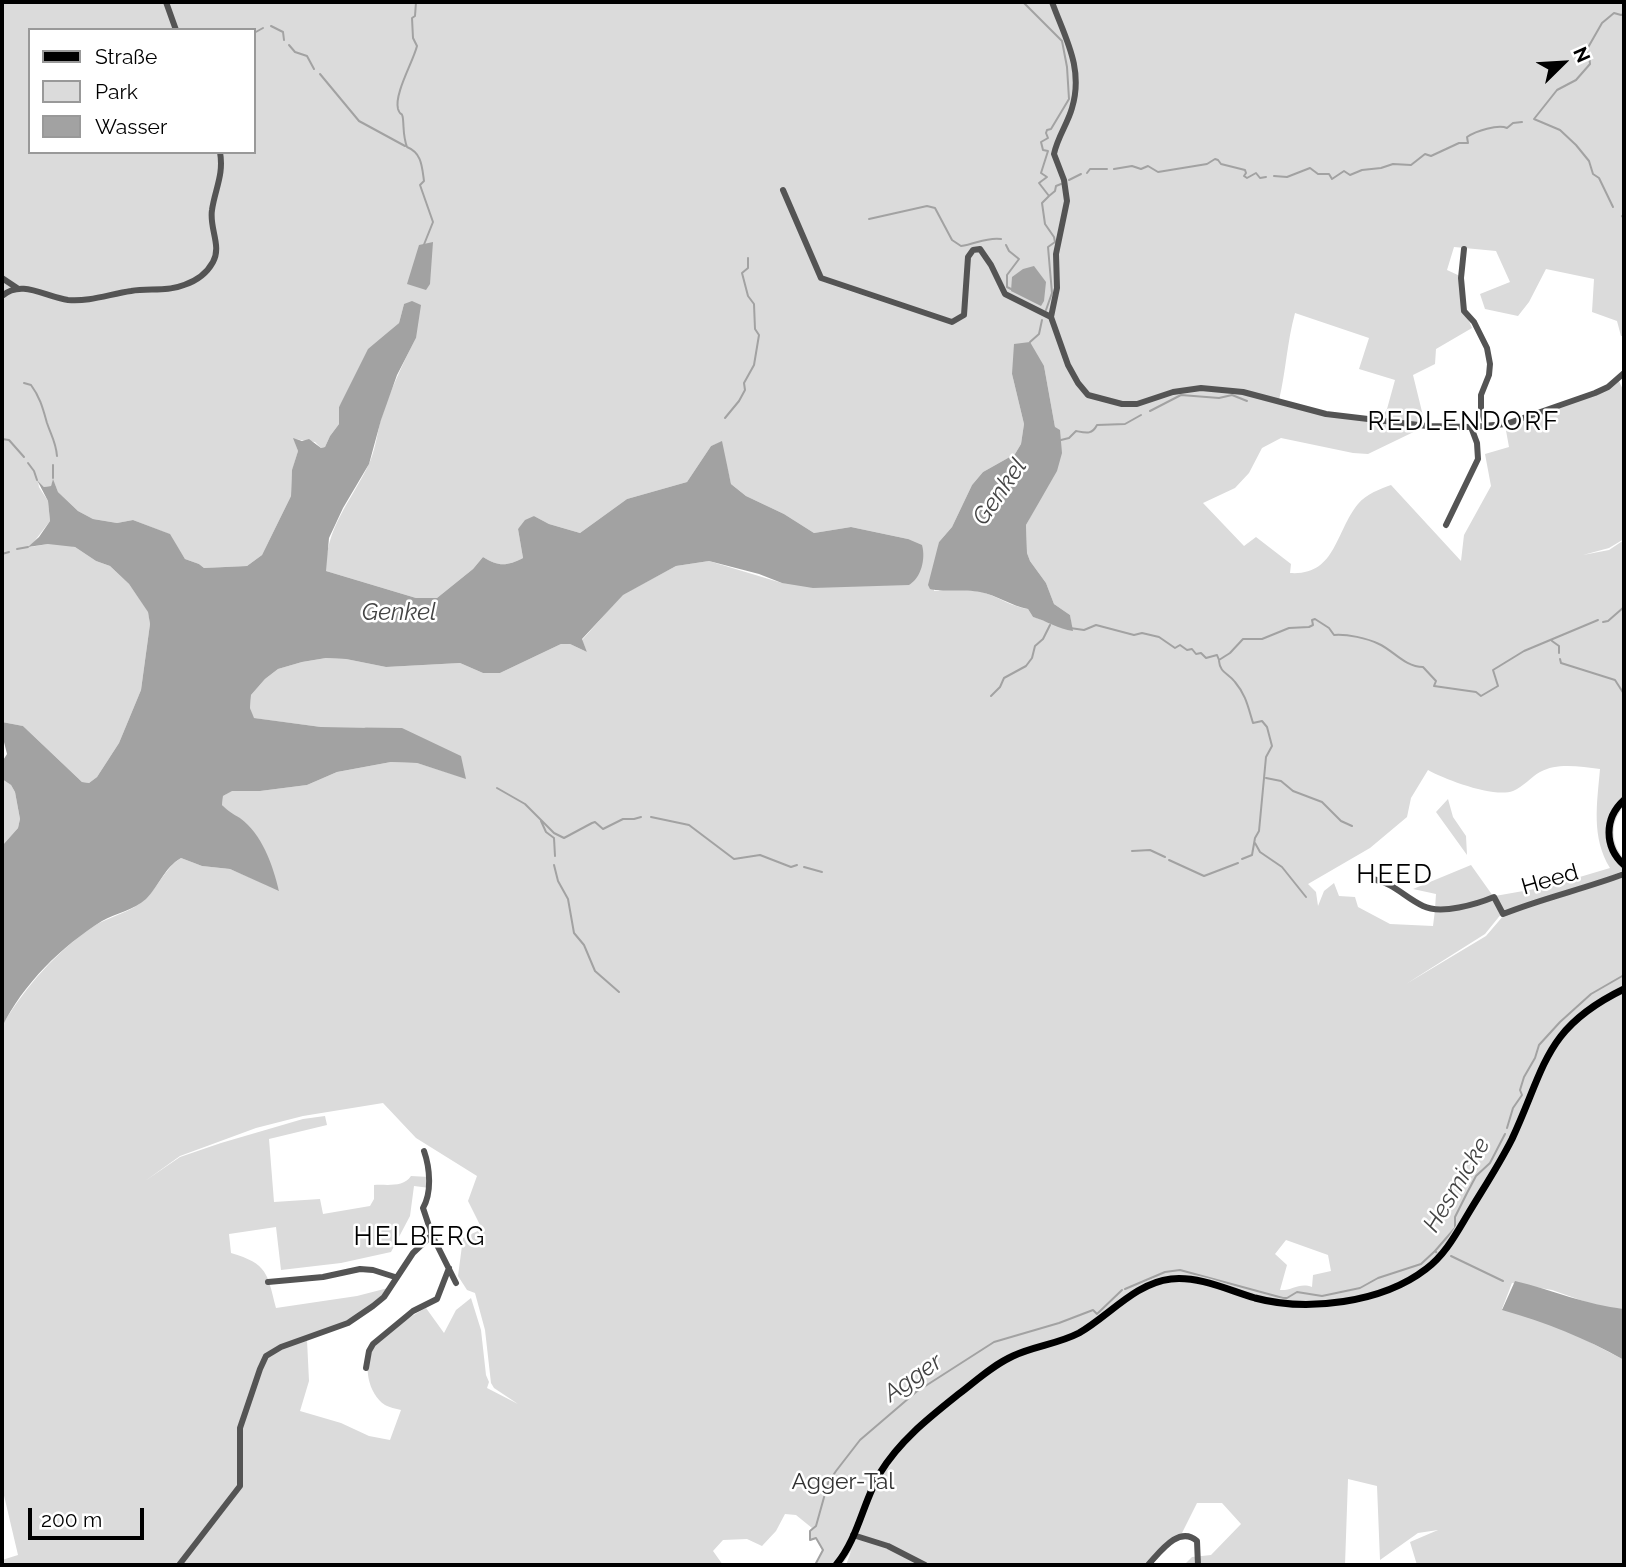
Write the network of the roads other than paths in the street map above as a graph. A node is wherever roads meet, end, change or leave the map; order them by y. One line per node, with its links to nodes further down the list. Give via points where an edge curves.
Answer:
1 (166, 2): 3 (street)
2 (1052, 2): 10 (street, via 1070,43 1076,90 1054,154 1068,201 1056,254 1057,288)
3 (175, 28)
4 (220, 154): 8 (street, via 219,187 212,209 216,254 199,278 170,289 87,299 68,300)
5 (783, 190): 10 (street, via 821,278 952,322 964,315 968,257 979,249 1005,294)
6 (1464, 249): 12 (street, via 1464,311 1488,348 1489,374 1480,395)
7 (2, 278): 8 (street)
8 (19, 288): 9 (street)
9 (2, 296)
10 (1051, 317): 13 (street, via 1077,383 1088,395 1122,404 1201,388 1244,392 1326,414)
11 (1624, 373): 12 (street, via 1595,393 1506,424)
12 (1486, 426): 13 (street)
13 (1471, 427): 14 (street, via 1478,459)
14 (1446, 524)
15 (1624, 800): 16 (main road, via 1608,831 1612,849)
16 (1624, 865)
17 (1624, 874): 18 (street, Heed, via 1503,914 1494,897 1472,906 1435,909)
18 (1373, 879)
19 (1624, 989): 27 (main road, via 1576,1019 1555,1042 1496,1168 1448,1246 1422,1272 1381,1292 1319,1304 1270,1301 1188,1279 1149,1286 1077,1334 996,1365 933,1415 890,1458)
20 (424, 1151): 21 (street, via 428,1199 423,1208)
21 (432, 1235): 22 (street); 23 (street)
22 (449, 1268): 25 (street); 26 (street, via 437,1299 413,1311 373,1345)
23 (395, 1278): 24 (street, via 360,1269); 28 (street, via 384,1297 348,1323 266,1356 240,1428 240,1486)
24 (268, 1282)
25 (456, 1283)
26 (366, 1368)
27 (853, 1535): 29 (main road); 30 (street)
28 (179, 1565)
29 (836, 1565)
30 (925, 1565)
31 (1148, 1565): 32 (street, via 1180,1536 1197,1541)
32 (1198, 1565)

